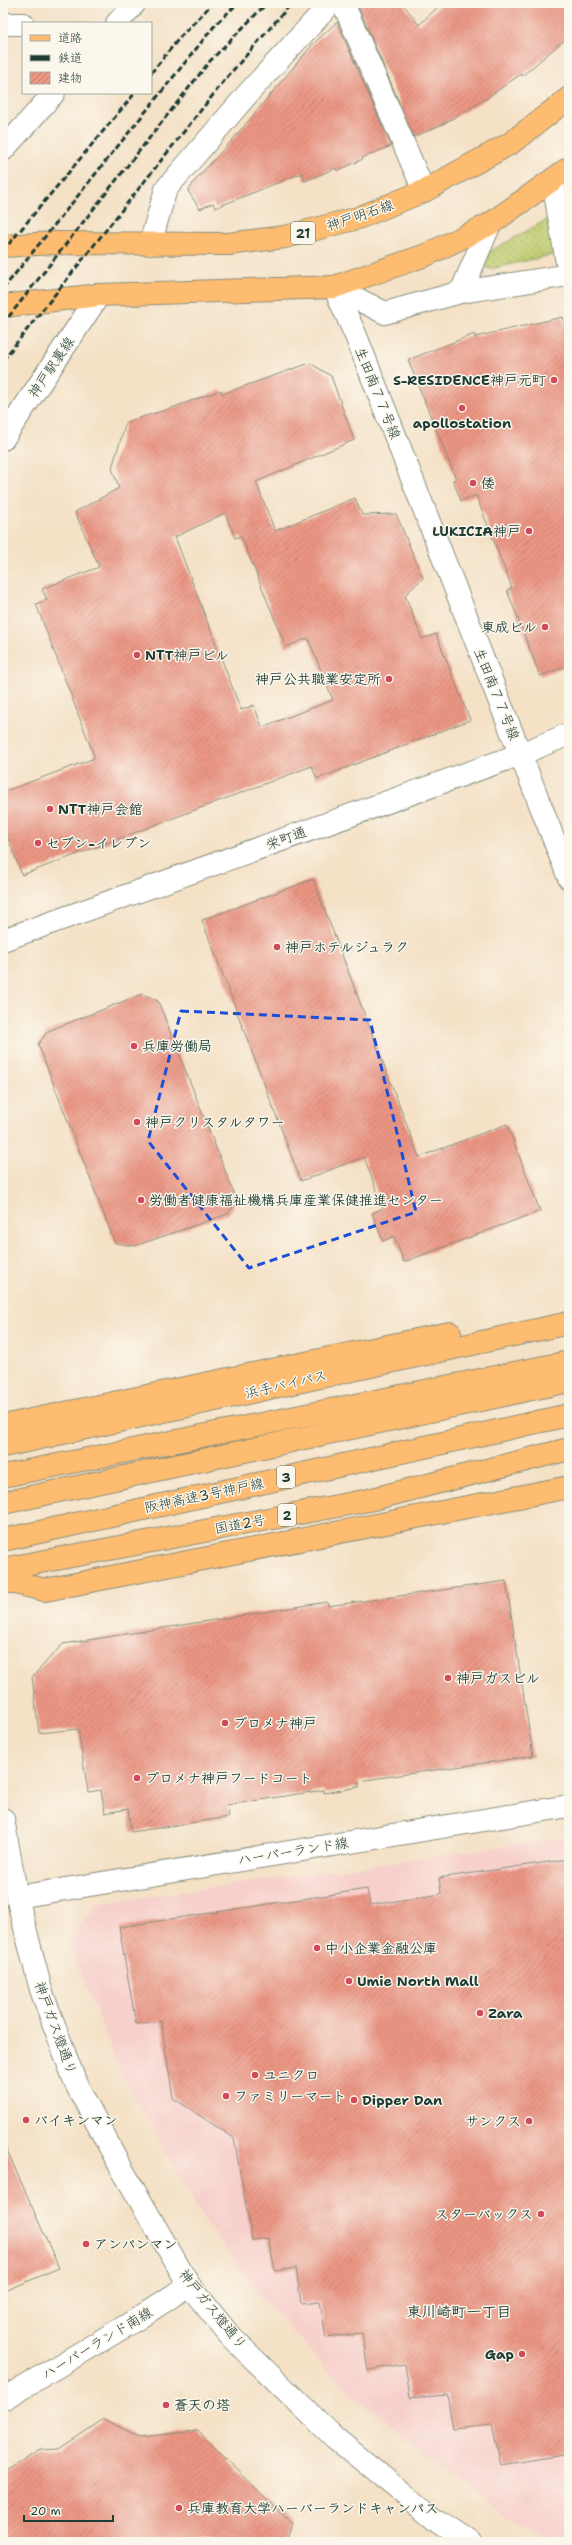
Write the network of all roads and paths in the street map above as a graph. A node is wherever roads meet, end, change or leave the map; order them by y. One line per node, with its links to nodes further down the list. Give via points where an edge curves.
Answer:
1 (135, 3): 4 (street)
2 (331, 3): 13 (street, via 251,90 166,189)
3 (343, 3): 11 (street)
4 (118, 22)
5 (3, 24): 6 (street)
6 (22, 24)
7 (53, 94): 9 (street)
8 (569, 98): 11 (main road, 神戸明石線 / 21, via 512,143)
9 (3, 150)
10 (561, 175): 12 (main road); 15 (street)
11 (424, 191): 13 (main road, 神戸明石線 / 21, via 358,218 285,237 228,244)
12 (490, 224): 16 (main road, via 426,255); 17 (street)
13 (150, 244): 14 (main road, 神戸明石線 / 21, via 54,243)
14 (3, 246)
15 (569, 275): 17 (street)
16 (334, 287): 17 (street, via 384,313); 18 (main road); 22 (street, 生田南７７号線, via 356,336)
17 (461, 292)
18 (99, 295): 19 (main road); 20 (street, 神戸駅裏線)
19 (3, 306)
20 (3, 439)
21 (569, 734): 22 (street, 栄町通)
22 (521, 754): 23 (street, 生田南７７号線); 24 (street, 栄町通)
23 (569, 878)
24 (3, 940)
25 (569, 1308): 30 (main road)
26 (569, 1323): 31 (main road, 浜手バイパス)
27 (569, 1362): 34 (main road)
28 (569, 1381): 37 (main road)
29 (569, 1415): 38 (main road, 阪神高速3号神戸線 / 3)
30 (3, 1426)
31 (3, 1446)
32 (569, 1450): 35 (main road, 国道2号 / 2)
33 (569, 1462): 35 (main road, 2)
34 (3, 1476)
35 (444, 1481): 39 (main road, 国道2号 / 2, via 369,1500)
36 (569, 1486): 40 (main road, via 45,1590)
37 (3, 1503)
38 (3, 1540)
39 (3, 1569)
40 (3, 1580)
41 (569, 1806): 43 (street, ハーバーランド線)
42 (3, 1819): 43 (street, 神戸ガス燈通り)
43 (17, 1897): 44 (street, 神戸ガス燈通り, via 41,1990 76,2084)
44 (189, 2285): 45 (street, ハーバーランド南線, via 134,2322); 46 (street, 神戸ガス燈通り, via 230,2336 335,2438 437,2521)
45 (3, 2399)
46 (469, 2542)

